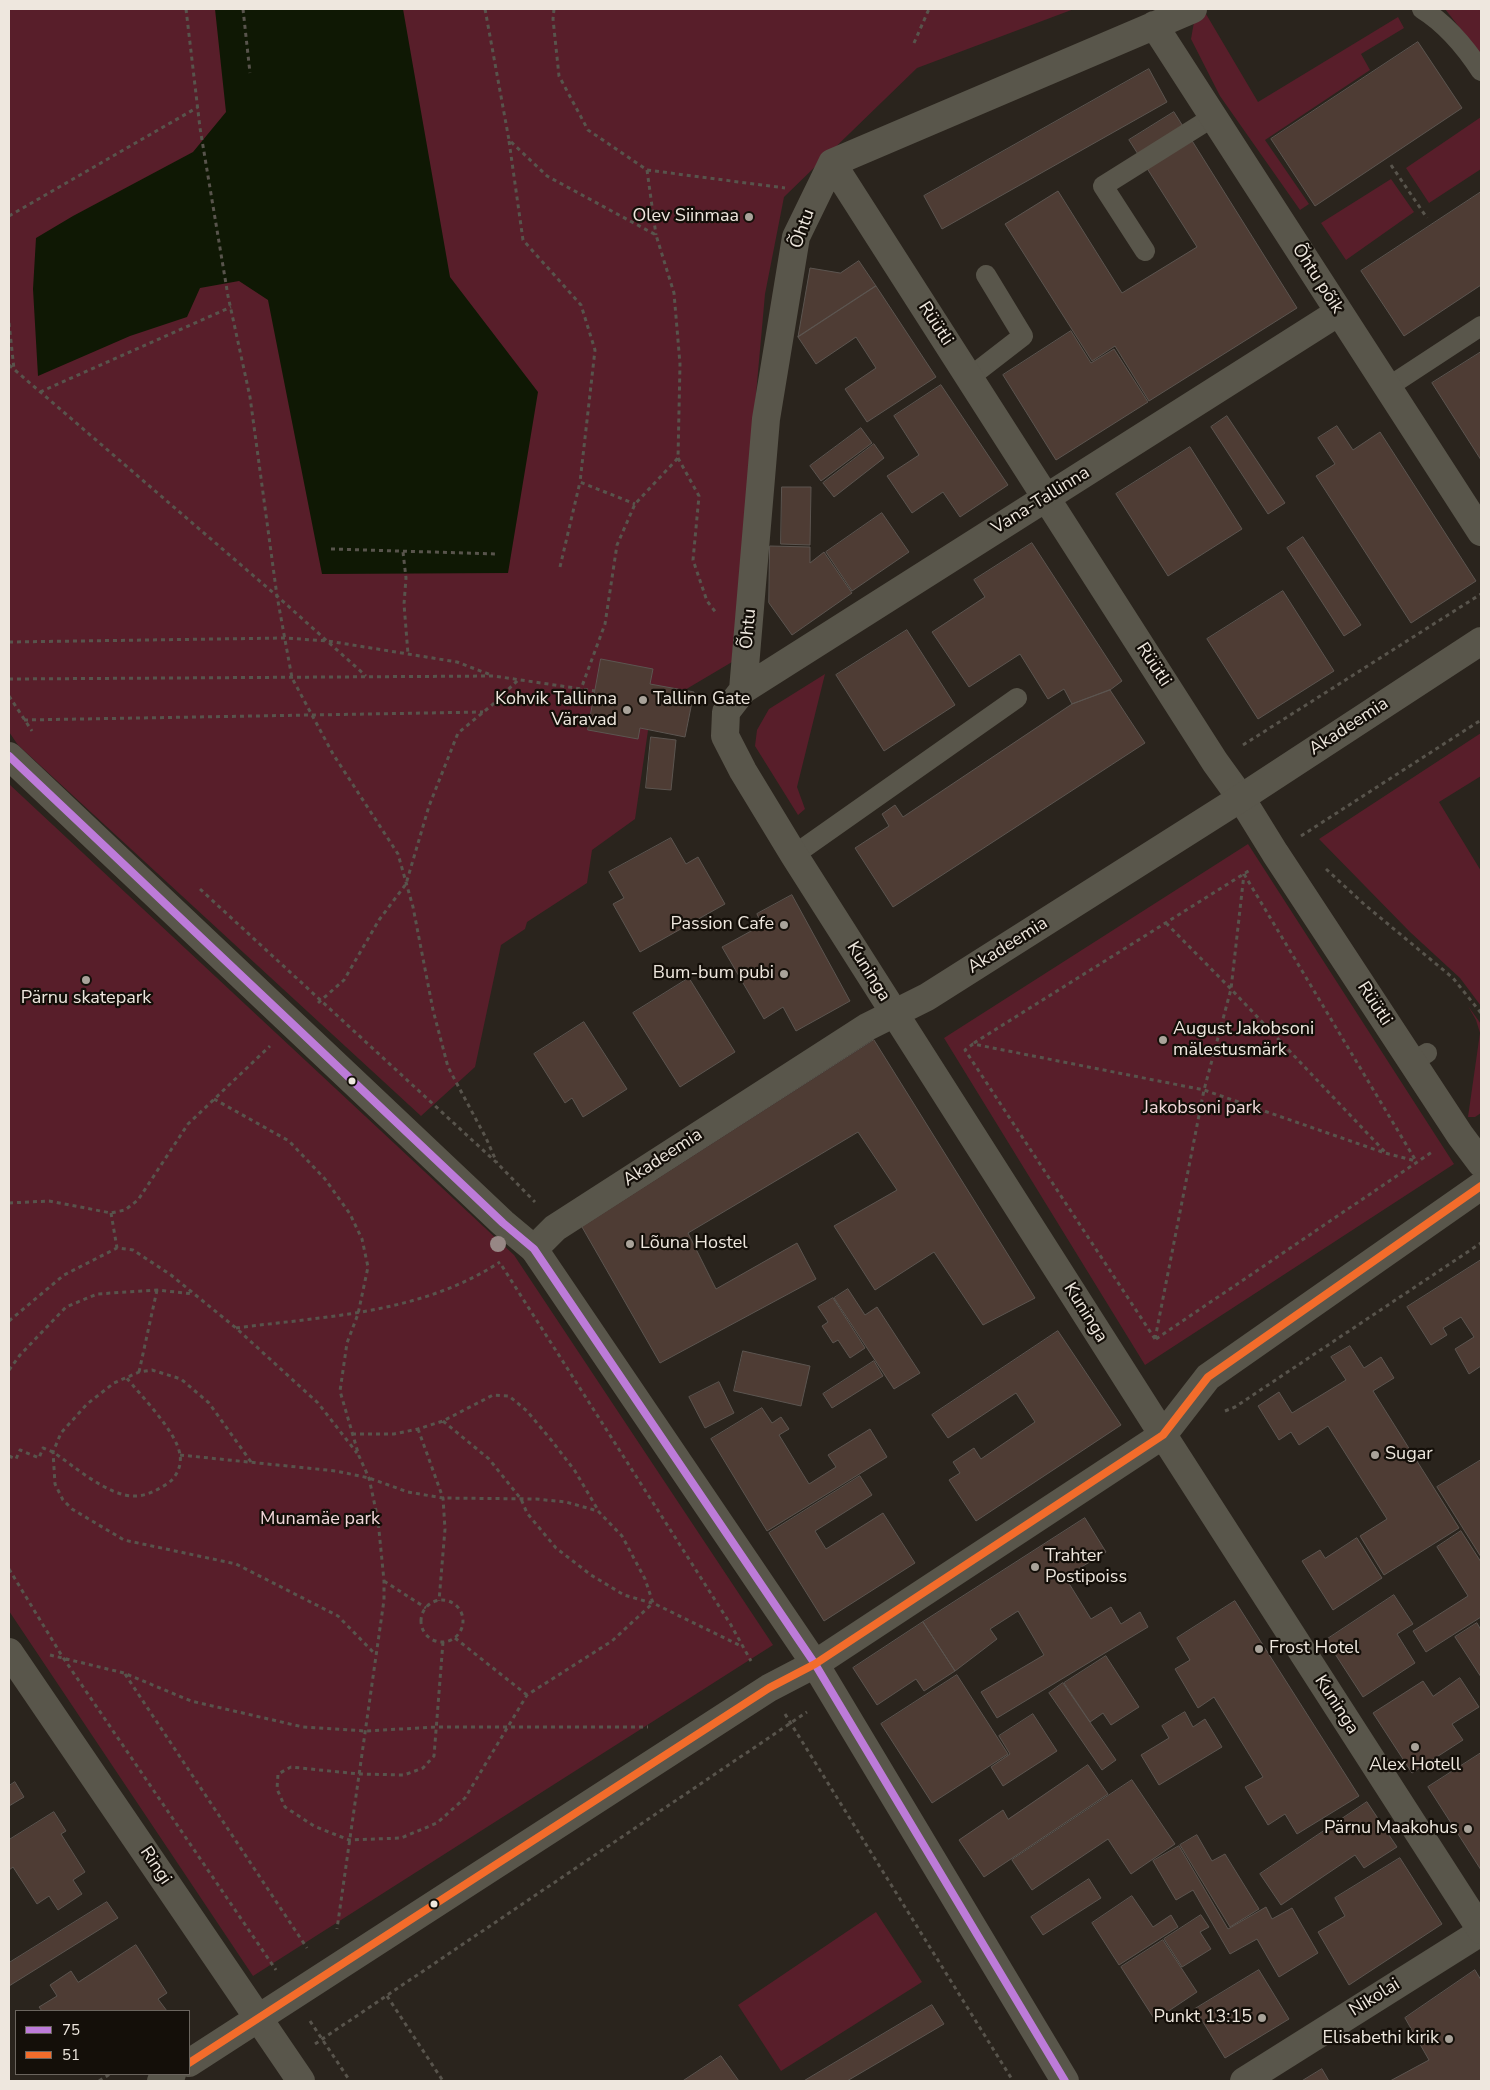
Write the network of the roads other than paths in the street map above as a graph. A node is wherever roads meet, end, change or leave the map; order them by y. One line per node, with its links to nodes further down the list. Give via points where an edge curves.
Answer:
1 (1193, 9): 3 (street)
2 (1422, 9): 4 (lane, via 1469,52)
3 (1154, 26): 5 (street, Õhtu põik); 6 (street)
4 (1481, 71)
5 (1213, 117): 7 (lane, via 1103,186); 9 (street, Õhtu põik)
6 (832, 163): 11 (street, Rüütli); 16 (street, Õhtu, via 796,237 766,419)
7 (1146, 251)
8 (986, 275): 11 (lane, via 1023,336)
9 (1339, 312): 12 (street, Õhtu põik); 13 (street, Vana-Tallinna)
10 (1481, 326): 12 (lane)
11 (970, 378): 13 (street, Rüütli)
12 (1388, 387): 14 (street, Õhtu põik)
13 (1046, 498): 16 (street, Vana-Tallinna); 19 (street, Rüütli)
14 (1481, 532)
15 (1481, 641): 19 (street, Akadeemia)
16 (743, 690): 20 (street, Kuninga, via 726,712 725,736)
17 (1017, 698): 20 (lane)
18 (9, 756): 24 (street)
19 (1241, 798): 21 (street, Akadeemia, via 927,997); 22 (street, Rüütli, via 1275,853 1420,1057 1460,1135)
20 (794, 855): 21 (street, Kuninga)
21 (895, 1014): 24 (street, Akadeemia, via 867,1027 556,1228); 25 (street, Kuninga)
22 (1481, 1163)
23 (1481, 1186): 25 (street, via 1208,1377)
24 (534, 1249): 27 (street)
25 (1163, 1435): 27 (street); 28 (street, Kuninga)
26 (9, 1652): 29 (street, Ringi)
27 (815, 1664): 29 (street, via 769,1688); 32 (street)
28 (1481, 1931): 33 (street, Nikolai)
29 (258, 2017): 30 (street); 31 (street, Ringi)
30 (190, 2062)
31 (294, 2072)
32 (1065, 2081)
33 (1244, 2081)

